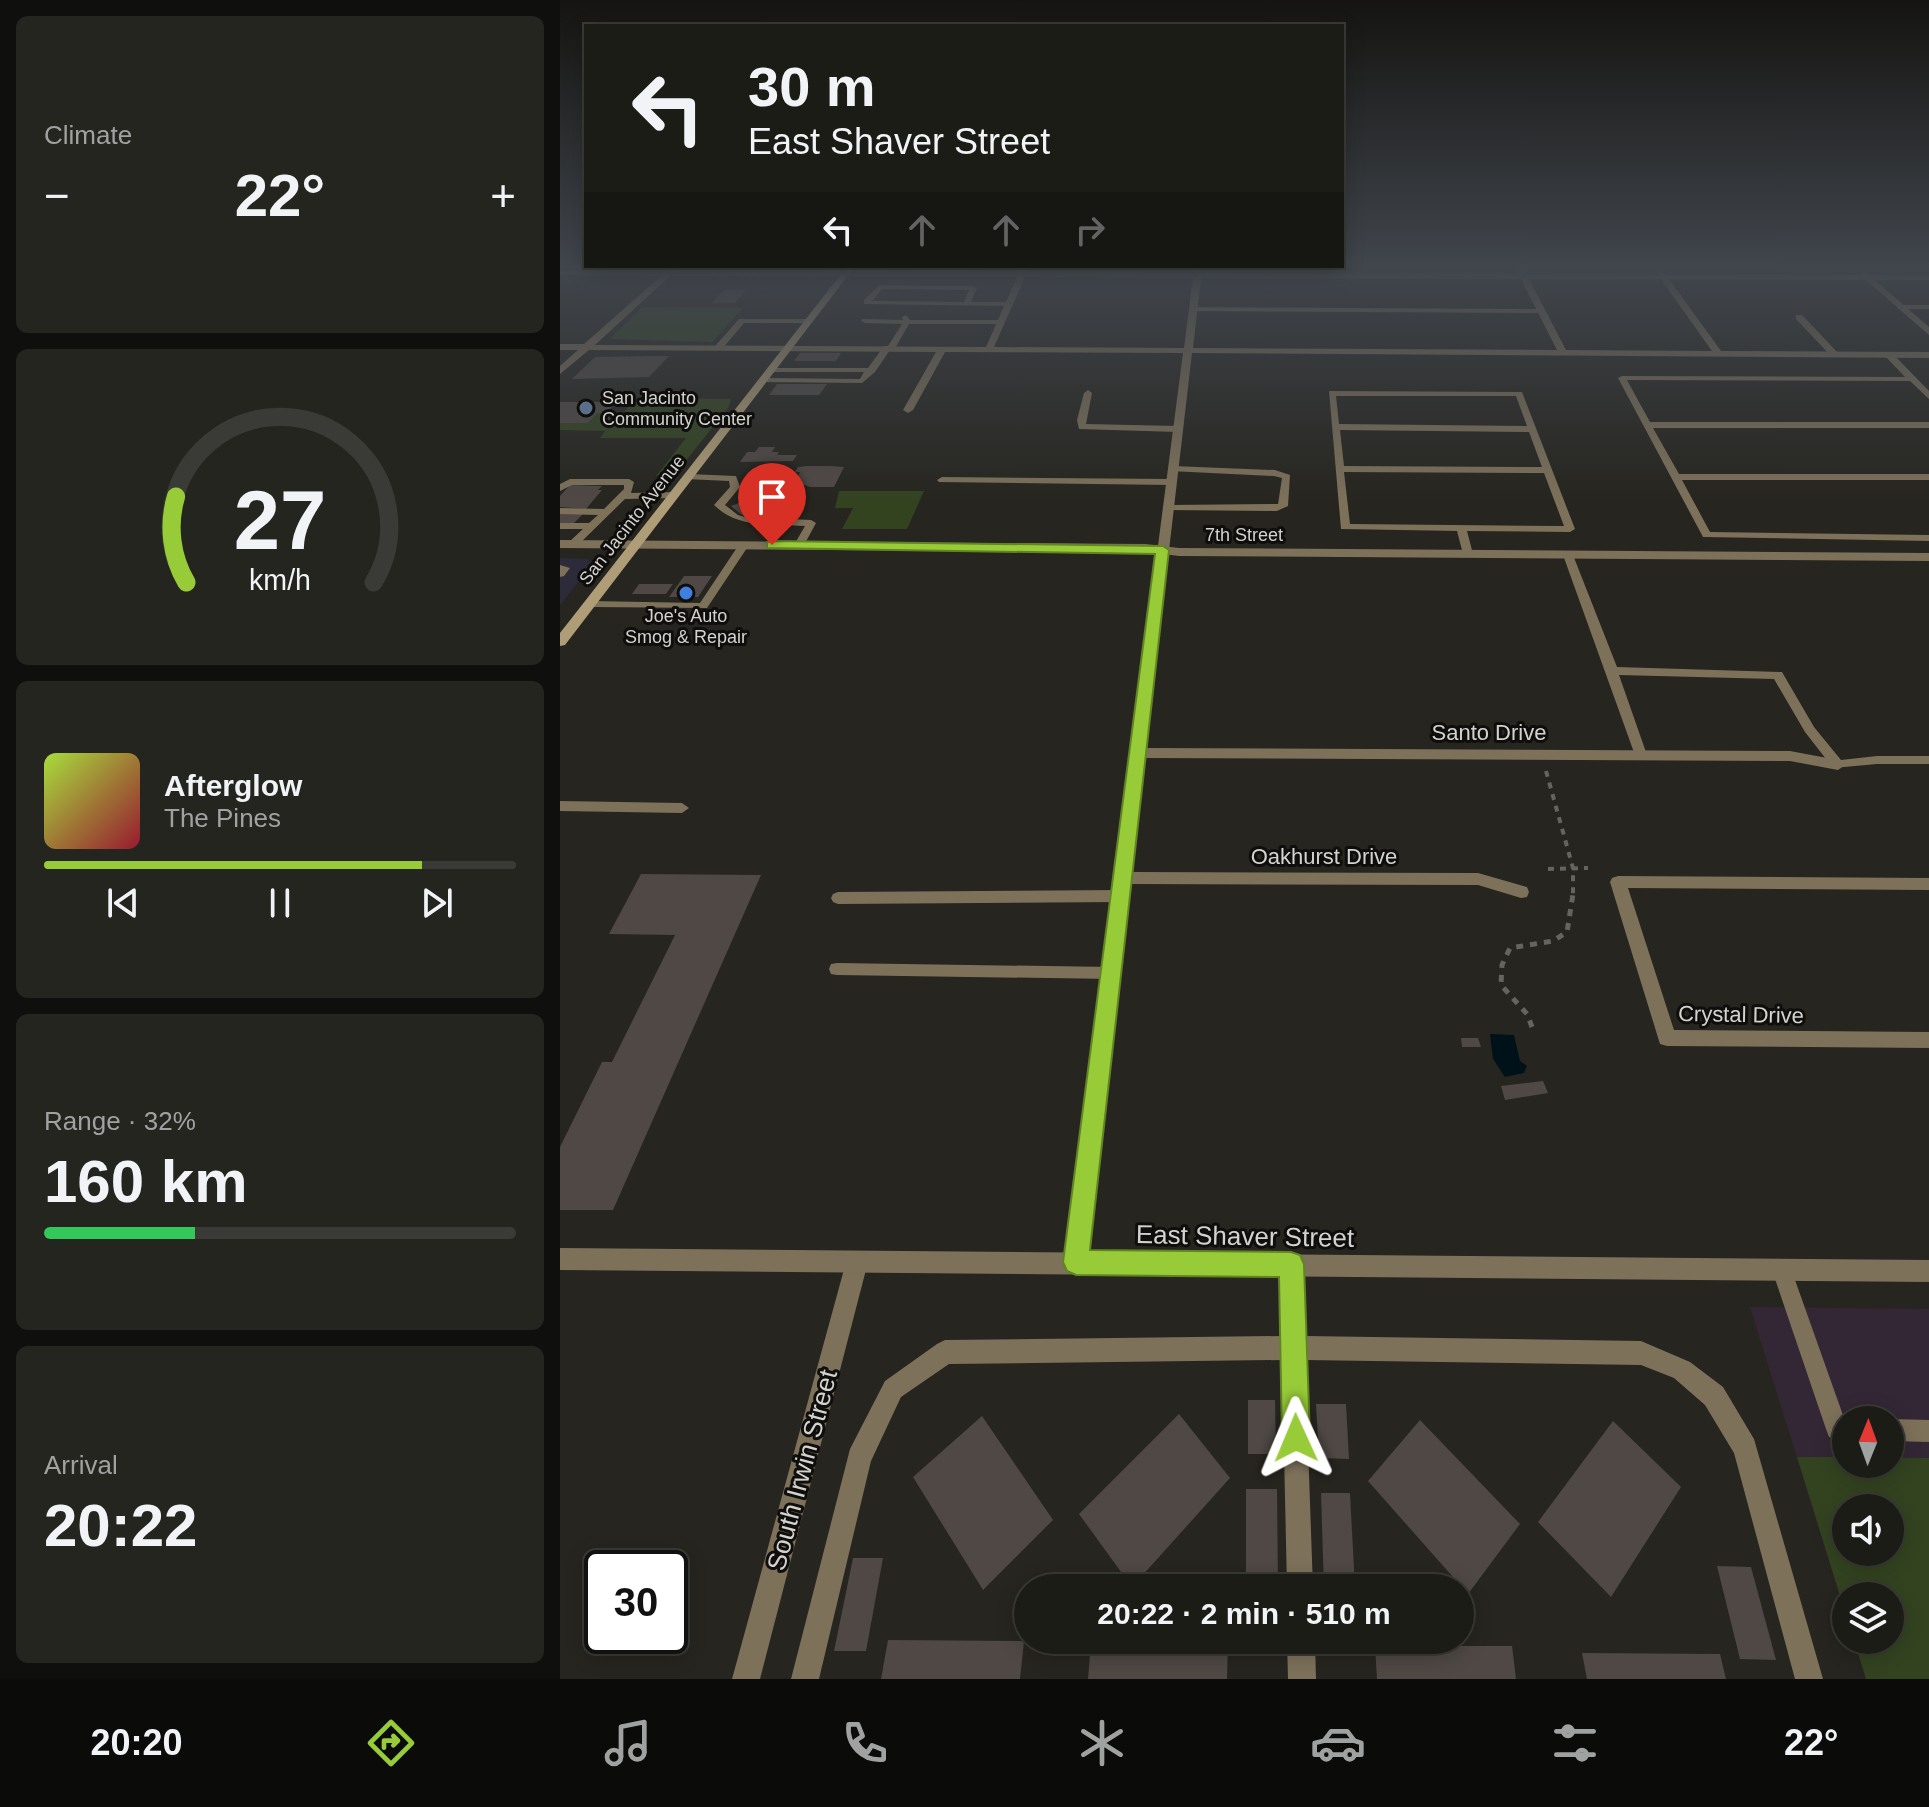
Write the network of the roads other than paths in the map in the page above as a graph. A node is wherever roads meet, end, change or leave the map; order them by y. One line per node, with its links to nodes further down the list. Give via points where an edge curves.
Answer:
1 (586, 347): 18 (street)
2 (744, 347): 6 (street)
3 (1560, 347): 11 (street)
4 (1714, 347): 12 (street)
5 (1828, 347): 13 (lane)
6 (789, 348): 7 (street); 16 (main road, San Jacinto Avenue)
7 (889, 348): 8 (street); 17 (lane)
8 (942, 349): 9 (street); 23 (street)
9 (989, 349): 10 (street)
10 (1188, 350): 11 (street); 27 (street)
11 (1562, 352): 12 (street)
12 (1718, 353): 13 (street)
13 (1834, 354): 14 (street)
14 (1888, 354): 15 (street); 19 (lane)
15 (1929, 355)
16 (772, 370): 17 (lane); 20 (main road, San Jacinto Avenue)
17 (872, 370): 20 (lane, via 862,381)
18 (560, 371)
19 (1912, 379): 22 (lane); 24 (lane, via 1622,378)
20 (763, 380): 32 (main road, San Jacinto Avenue)
21 (1088, 393): 27 (lane, via 1082,427)
22 (1929, 396)
23 (908, 410)
24 (1647, 425): 25 (lane); 33 (lane)
25 (1929, 425)
26 (1335, 427): 28 (lane); 28 (lane, via 1332,393 1519,394); 29 (lane)
27 (1178, 429): 31 (street)
28 (1532, 429): 30 (lane)
29 (1339, 469): 30 (lane); 44 (lane, via 1345,527)
30 (1548, 470): 44 (lane, via 1570,529)
31 (1172, 475): 35 (lane); 39 (street); 39 (lane, via 1275,473 1287,477 1286,498 1277,508)
32 (688, 477): 37 (main road, San Jacinto Avenue); 50 (lane, via 733,478 735,487 719,505 734,517 811,523)
33 (1676, 477): 34 (lane); 45 (lane, via 1707,535)
34 (1929, 477)
35 (942, 480)
36 (560, 488): 38 (lane, via 570,482 629,482)
37 (674, 495): 38 (lane); 48 (main road, San Jacinto Avenue)
38 (623, 496): 41 (lane)
39 (1168, 508): 51 (street)
40 (560, 511): 41 (lane)
41 (605, 512): 43 (lane)
42 (560, 526): 43 (lane)
43 (591, 526): 47 (lane)
44 (1461, 528): 52 (lane)
45 (1892, 537): 46 (lane); 54 (lane)
46 (1929, 538)
47 (567, 544): 48 (street, 7th Street)
48 (636, 544): 49 (street, 7th Street); 56 (main road, San Jacinto Avenue)
49 (744, 545): 50 (street, 7th Street); 56 (lane, via 703,606)
50 (799, 545): 51 (street, 7th Street)
51 (1163, 550): 52 (street, 7th Street); 60 (street)
52 (1468, 554): 53 (street, 7th Street)
53 (1568, 555): 54 (street, 7th Street); 59 (lane)
54 (1907, 557): 55 (street, 7th Street)
55 (1929, 557)
56 (590, 604): 57 (main road, San Jacinto Avenue)
57 (566, 627): 58 (main road, San Jacinto Avenue)
58 (560, 642)
59 (1612, 671): 61 (lane); 63 (lane, via 1778,675 1809,729)
60 (1139, 753): 61 (street, Santo Drive); 66 (street)
61 (1641, 755): 63 (street, Santo Drive, via 1790,756)
62 (1929, 760): 63 (lane)
63 (1838, 765)
64 (560, 806): 65 (lane)
65 (682, 808)
66 (1124, 878): 68 (street, Oakhurst Drive, via 1478,879); 69 (street)
67 (1929, 884): 73 (street, Crystal Drive, via 1618,882 1667,1038)
68 (1521, 892)
69 (1122, 896): 70 (lane); 72 (street)
70 (838, 898)
71 (837, 969): 72 (lane)
72 (1112, 973): 76 (street)
73 (1929, 1040)
74 (560, 1259): 75 (street, East Shaver Street)
75 (857, 1262): 76 (street, East Shaver Street); 86 (street, South Irwin Street)
76 (1076, 1262): 77 (street, East Shaver Street)
77 (1291, 1264): 78 (street, East Shaver Street); 80 (street)
78 (1782, 1270): 79 (street, East Shaver Street); 81 (lane)
79 (1929, 1271)
80 (1294, 1348): 84 (street); 87 (street, via 945,1352 893,1389 859,1458); 89 (street, via 1641,1353 1682,1370 1714,1396 1745,1448)
81 (1832, 1415)
82 (1904, 1430): 83 (lane)
83 (1929, 1431)
84 (1300, 1574)
85 (1301, 1654): 88 (street)
86 (746, 1679)
87 (805, 1679)
88 (1302, 1679)
89 (1809, 1679)

